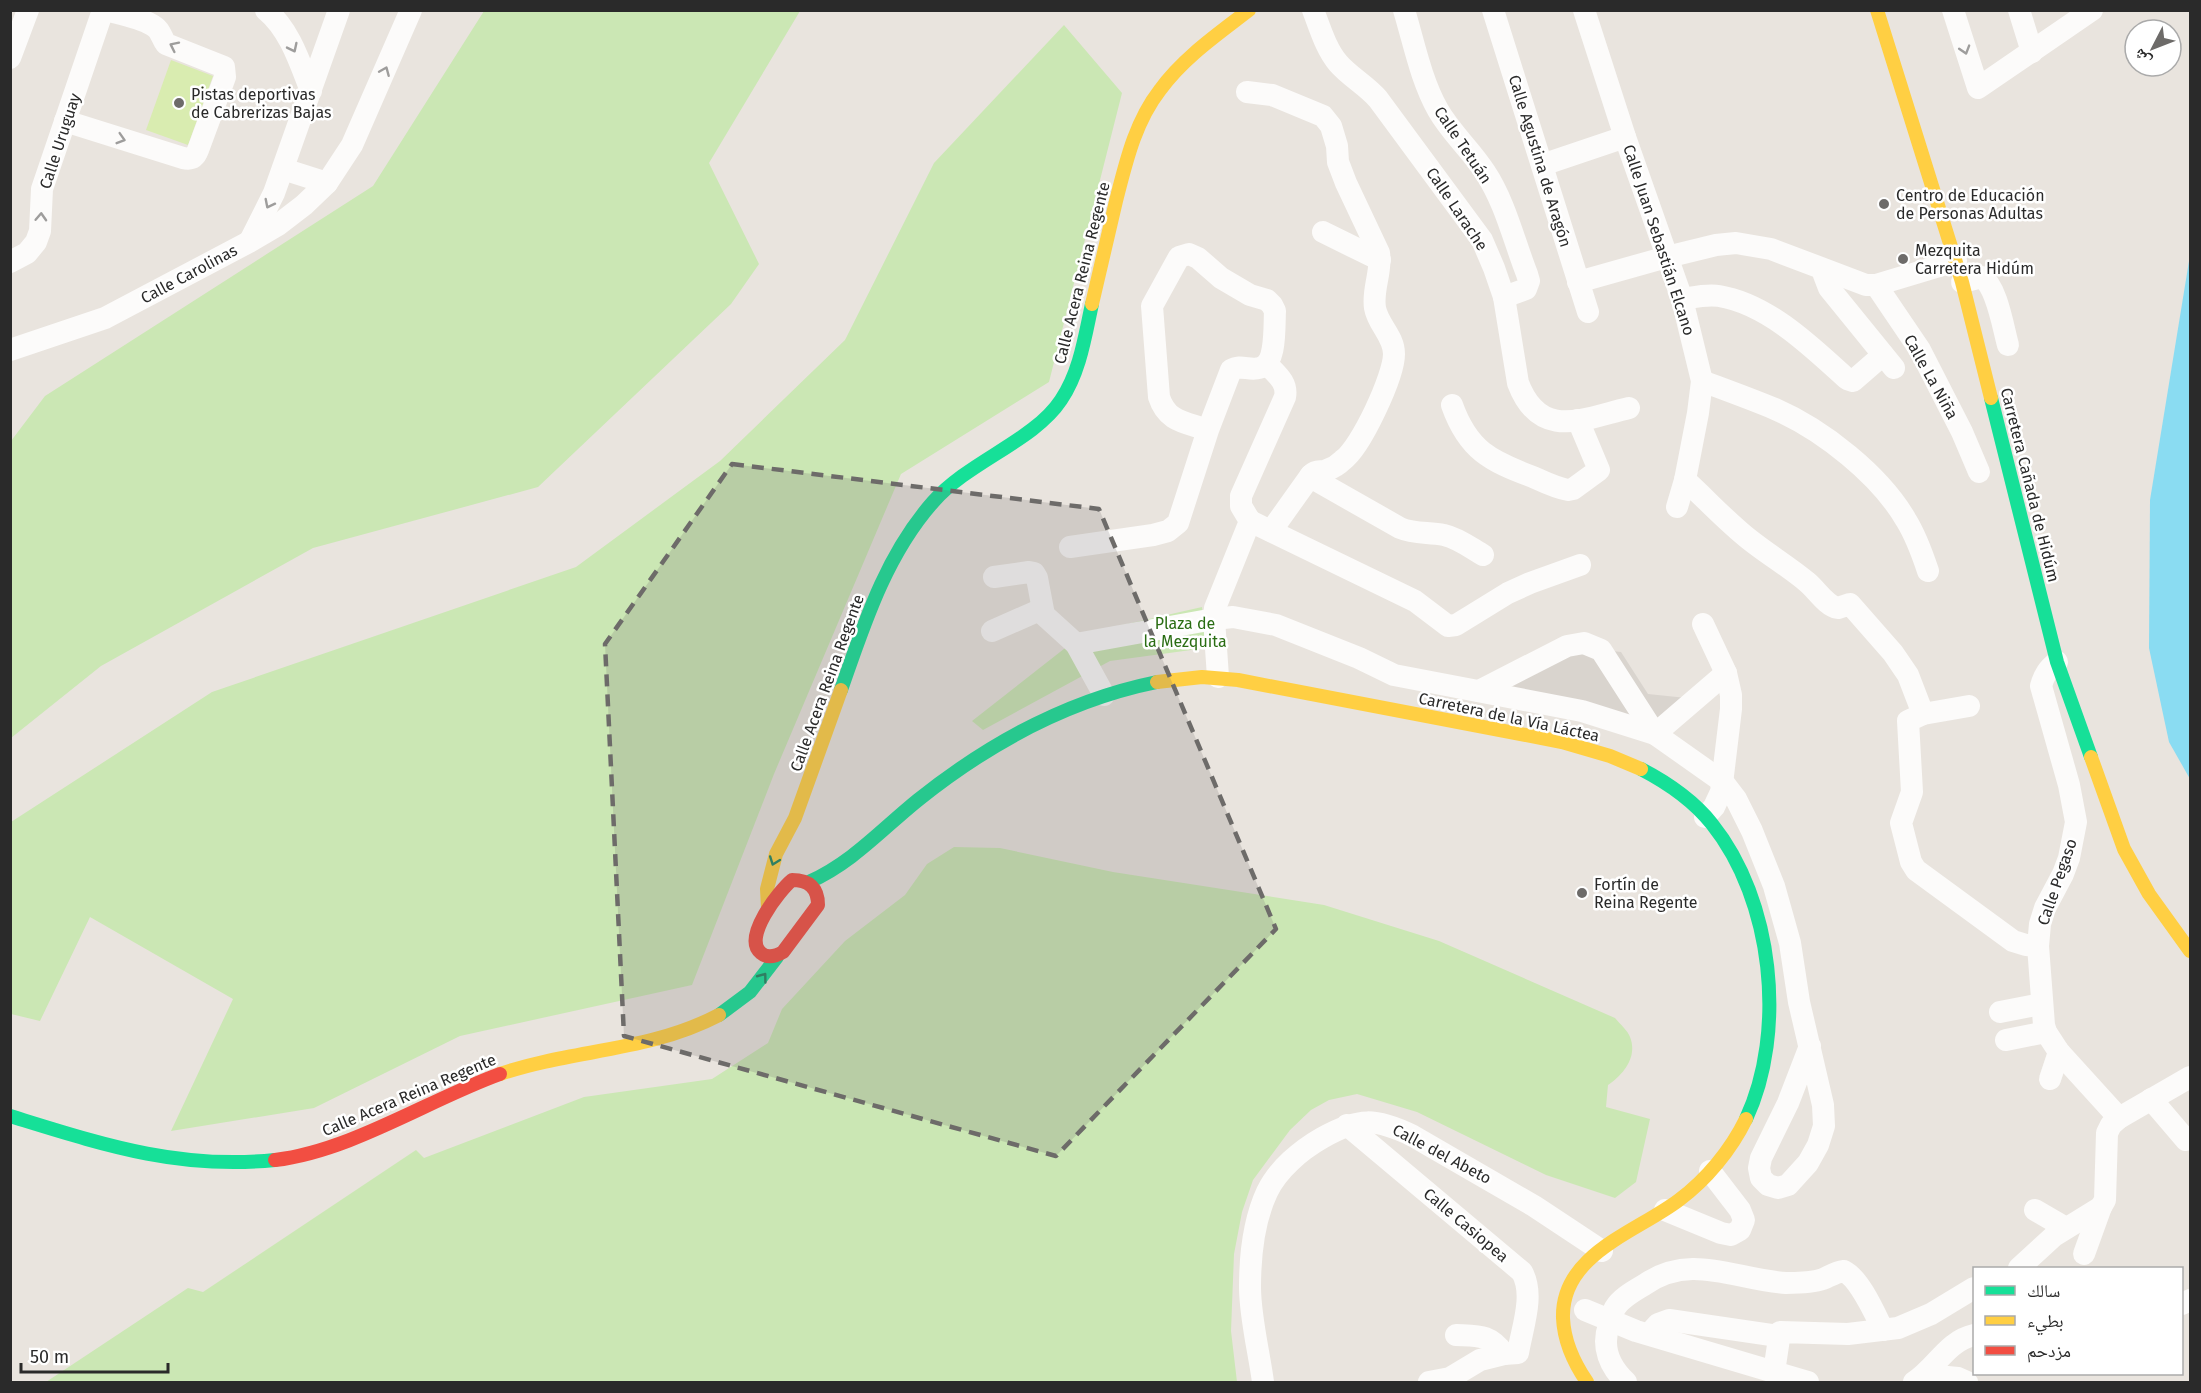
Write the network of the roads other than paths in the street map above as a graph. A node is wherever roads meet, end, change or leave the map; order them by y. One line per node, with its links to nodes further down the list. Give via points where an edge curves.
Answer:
1 (28, 10): 16 (street)
2 (105, 10): 19 (street, Calle Uruguay); 19 (street, one-way to 2, via 190,159 196,156 225,77 224,67 166,44 150,24)
3 (339, 10): 17 (street, Calle Carolinas)
4 (411, 10): 23 (street, one-way to 4, via 362,125)
5 (1249, 10): 70 (street, Calle Acera Reina Regente, via 1161,87 1142,118 1122,176 1082,349 1067,391 1029,429 963,472 926,509 906,536 870,611)
6 (1313, 10): 33 (street, Calle Larache, via 1338,63 1369,88 1470,223 1490,259)
7 (1404, 10): 33 (street, Calle Tetuán, via 1437,109 1485,173 1527,274 1526,289)
8 (1493, 10): 21 (street, Calle Agustina de Aragón)
9 (1584, 10): 20 (street, Calle Juan Sebastián Elcano)
10 (1877, 10): 30 (street, Carretera Cañada de Hidúm)
11 (1953, 10): 15 (street, one-way to 15, via 1978,88)
12 (2019, 10): 15 (street)
13 (272, 13): 17 (street, one-way to 17, via 289,40)
14 (2082, 14): 15 (street)
15 (2032, 52)
16 (10, 58)
17 (311, 91): 22 (street, Calle Carolinas)
18 (1247, 92): 27 (street, via 1272,95 1323,116 1331,126 1338,162)
19 (65, 122): 28 (street, Calle Uruguay, one-way to 19, via 27,253 36,242 42,189)
20 (1625, 137): 21 (street); 26 (street, Calle Juan Sebastián Elcano)
21 (1542, 165): 31 (street, Calle Agustina de Aragón)
22 (283, 169): 23 (street); 25 (street, Calle Carolinas, one-way to 25)
23 (327, 183): 25 (street, via 278,225)
24 (1323, 232): 27 (street)
25 (249, 242): 36 (street, Calle Carolinas, via 105,318 69,332)
26 (1667, 257): 29 (street, via 1736,243 1771,249); 31 (street); 34 (street, Calle Juan Sebastián Elcano)
27 (1380, 260): 46 (street, via 1375,310 1393,343 1390,376 1356,447 1326,471 1316,470)
28 (10, 262)
29 (1826, 271): 32 (street); 34 (street, via 1829,288 1888,362 1853,381 1791,331 1753,308 1719,296)
30 (1959, 271): 32 (street); 37 (street, via 1988,281); 60 (street, Carretera Cañada de Hidúm)
31 (1578, 282): 35 (street, Calle Agustina de Aragón)
32 (1876, 285): 45 (street, Calle La Niña, via 1920,350)
33 (1504, 297): 43 (street, Calle Larache, via 1523,396 1549,420)
34 (1682, 299): 40 (street, Calle Juan Sebastián Elcano)
35 (1588, 312)
36 (21, 342): 38 (street, Calle Carolinas)
37 (2008, 345)
38 (10, 350)
39 (1267, 364): 44 (street, via 1259,369 1238,366 1231,370); 44 (street, via 1272,357 1272,305 1221,278 1198,258 1189,254 1179,257 1152,306 1159,397 1168,416); 49 (street, via 1283,382 1285,397 1241,496 1241,506)
40 (1702, 381): 47 (street, Calle Juan Sebastián Elcano); 53 (street, via 1776,409 1837,446 1888,495 1905,518)
41 (1452, 405): 43 (street, via 1470,442 1486,456 1568,490 1599,470)
42 (1629, 408): 43 (street, Calle Larache)
43 (1578, 420)
44 (1208, 430): 50 (street, via 1178,522 1173,527 1153,535)
45 (1979, 472)
46 (1311, 475): 49 (street); 51 (street, via 1400,528 1453,538)
47 (1685, 480): 48 (street, Calle Juan Sebastián Elcano); 66 (street, via 1751,541 1788,566 1831,606 1850,604 1908,675)
48 (1677, 507)
49 (1261, 526): 52 (street, via 1414,600 1448,626 1530,583); 56 (street, via 1215,608)
50 (1070, 547)
51 (1483, 555)
52 (1580, 565)
53 (1928, 571)
54 (994, 577): 55 (street, via 1034,573)
55 (1042, 609): 58 (street); 59 (street, via 1049,622)
56 (1214, 619): 59 (street); 62 (street); 63 (street, via 1233,617 1276,625 1394,675)
57 (1702, 624): 61 (street)
58 (992, 631)
59 (1076, 644): 64 (street)
60 (2057, 662): 78 (street, Calle Pegaso, via 2043,676 2041,686 2076,822 2066,866 2040,924); 79 (street, Carretera Cañada de Hidúm, via 2124,849 2149,894)
61 (1726, 673): 67 (street); 68 (street, via 1731,710)
62 (1218, 677): 64 (street, Carretera de la Vía Láctea, via 1193,677); 69 (street, Carretera de la Vía Láctea, via 1562,742 1610,755 1662,779)
63 (1479, 692): 67 (street, via 1582,711); 67 (street, via 1568,646 1584,643 1601,650)
64 (1104, 695): 72 (street, Carretera de la Vía Láctea, via 1034,724 955,772)
65 (1969, 706): 66 (street)
66 (1923, 714): 78 (street, via 1908,721 1912,792 1901,823 1911,862 1916,870 2013,941)
67 (1655, 734): 68 (street)
68 (1723, 782): 69 (street, via 1714,807); 83 (street, via 1752,831 1774,886 1790,943)
69 (1705, 817): 84 (street, Carretera de la Vía Láctea, via 1739,864 1753,900 1766,949)
70 (795, 818): 71 (street, Calle Acera Reina Regente); 76 (street, Calle Acera Reina Regente, one-way to 76, via 770,872)
71 (793, 849)
72 (853, 859): 74 (street, via 832,873); 75 (street)
73 (796, 865): 74 (street)
74 (805, 881): 75 (street, via 818,896); 76 (street, via 792,880 784,885)
75 (818, 905): 80 (street, Calle Acera Reina Regente)
76 (768, 908): 77 (street)
77 (754, 943): 80 (street, via 762,955); 81 (street)
78 (2038, 946): 85 (street, Calle Pegaso)
79 (2190, 951)
80 (777, 957): 87 (street, Calle Acera Reina Regente, one-way to 80, via 750,994)
81 (749, 960)
82 (742, 978): 87 (street, Calle Acera Reina Regente, via 726,1004)
83 (1799, 1002): 84 (street); 90 (street)
84 (1771, 1003): 99 (street, Carretera de la Vía Láctea, via 1766,1051 1751,1108 1732,1143)
85 (2041, 1004): 86 (street); 88 (street, Calle Pegaso)
86 (2000, 1012)
87 (711, 1018): 95 (street, Calle Acera Reina Regente, via 657,1040 513,1070 353,1139 283,1159 173,1161 136,1154)
88 (2046, 1032): 89 (street); 91 (street)
89 (2006, 1040)
90 (1810, 1046): 90 (street, via 1761,1158 1761,1178 1778,1188 1788,1185 1808,1163 1824,1126)
91 (2059, 1052): 93 (street); 96 (street)
92 (2190, 1077): 94 (street)
93 (2050, 1079)
94 (2151, 1099): 96 (street); 98 (street)
95 (10, 1116)
96 (2119, 1118): 101 (street, via 2107,1133 2106,1192)
97 (1347, 1125): 106 (street, Calle del Abeto, via 1376,1122 1395,1127 1534,1206); 109 (street, Calle Casiopea, via 1522,1272); 122 (street, Calle del Abeto, via 1307,1147 1287,1164 1268,1191 1252,1254 1250,1288)
98 (2186, 1140)
99 (1710, 1171): 100 (street); 102 (street, Carretera de la Vía Láctea)
100 (1731, 1198): 104 (street, via 1712,1215); 104 (street, via 1744,1220 1740,1230 1731,1235)
101 (2101, 1207): 105 (street); 107 (street)
102 (1665, 1210): 104 (street); 106 (street, Carretera de la Vía Láctea)
103 (2035, 1210): 105 (street)
104 (1706, 1227)
105 (2066, 1228): 108 (street)
106 (1602, 1251): 124 (street, Carretera de la Vía Láctea, via 1580,1269 1569,1288 1564,1309 1569,1352)
107 (2084, 1254)
108 (2021, 1267)
109 (1528, 1282): 111 (street, Calle Casiopea); 119 (street)
110 (1973, 1289): 114 (street, via 1931,1314)
111 (1551, 1294)
112 (1585, 1310): 113 (street)
113 (1609, 1326): 114 (street, via 1615,1307 1666,1272 1712,1270 1787,1283 1820,1280 1844,1271 1862,1292); 115 (street); 125 (street, via 1609,1360)
114 (1883, 1330): 117 (street, via 1848,1334 1781,1331)
115 (1649, 1334): 117 (street, via 1658,1324 1669,1320); 120 (street)
116 (1456, 1335): 119 (street, via 1484,1337)
117 (1778, 1335): 120 (street)
118 (1973, 1335): 121 (street, via 1952,1344)
119 (1511, 1353): 123 (street, via 1472,1363 1450,1378)
120 (1774, 1372): 126 (street)
121 (1920, 1379): 127 (street, via 1958,1378)
122 (1263, 1383)
123 (1429, 1383)
124 (1587, 1383)
125 (1626, 1383)
126 (1808, 1383)
127 (1967, 1383)

